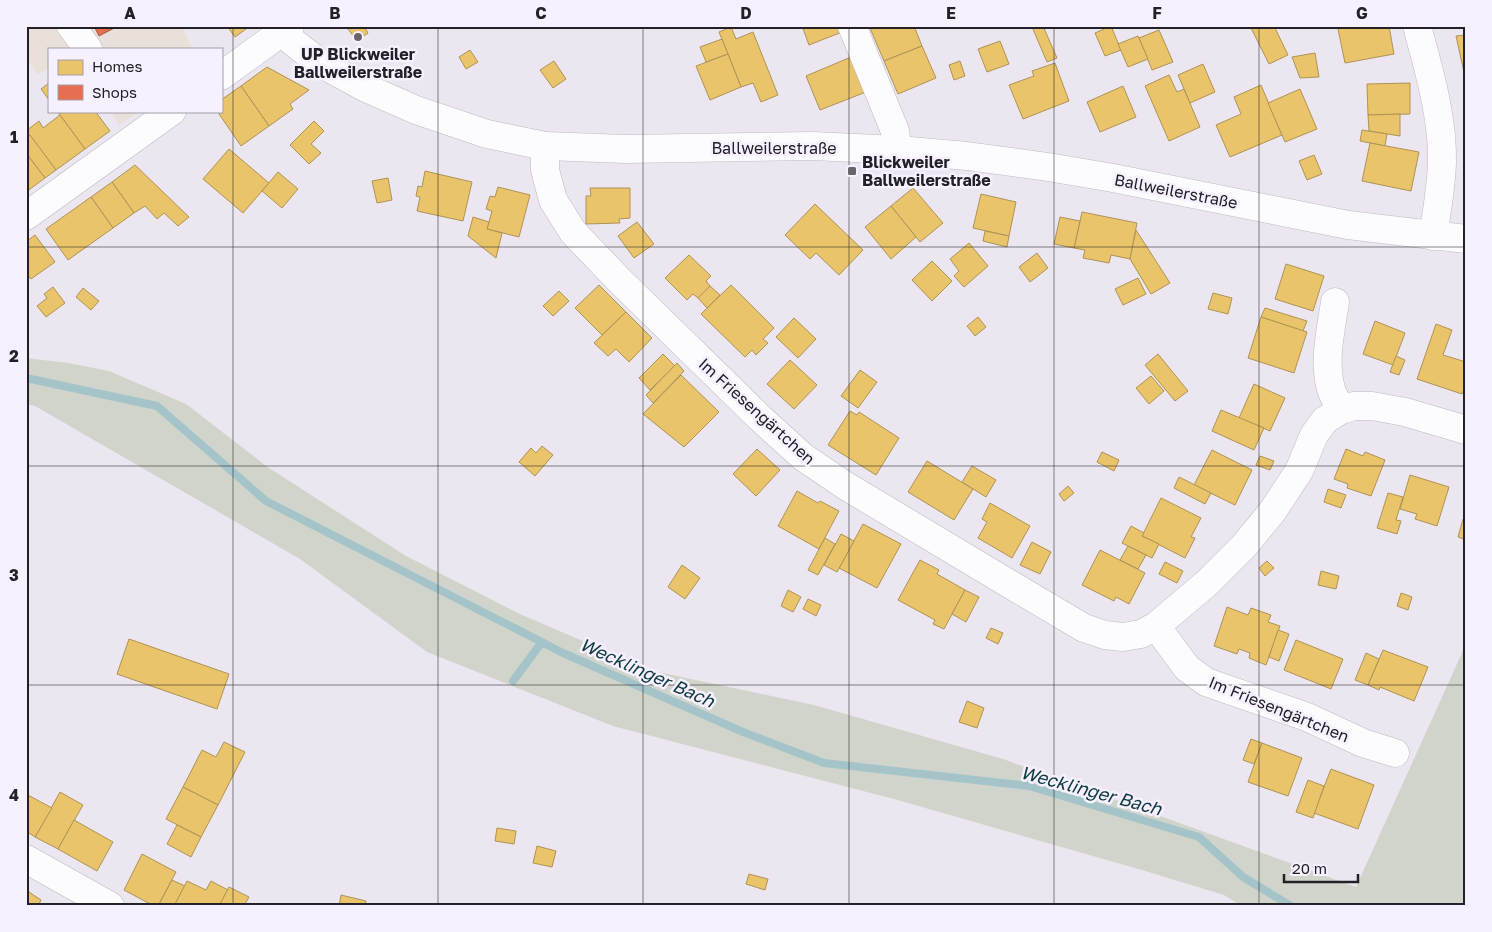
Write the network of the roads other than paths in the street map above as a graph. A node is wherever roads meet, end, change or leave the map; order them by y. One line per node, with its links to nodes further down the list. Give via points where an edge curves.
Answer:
1 (72, 26): 5 (street)
2 (852, 26): 10 (street, via 895,131)
3 (1417, 26): 12 (street, via 1439,121 1442,162)
4 (286, 29): 6 (street); 9 (street, Ballweilerstraße, via 293,42 320,63 366,88 416,110 487,134)
5 (87, 48)
6 (222, 75)
7 (168, 112): 8 (street)
8 (144, 119): 11 (street)
9 (545, 146): 10 (street, Ballweilerstraße, via 626,149 813,146); 17 (street, Im Friesengärtchen, via 545,170 553,200 574,232 618,279 803,457 1084,628 1124,637 1141,634)
10 (898, 150): 12 (street, Ballweilerstraße, via 1058,168 1348,225)
11 (26, 216)
12 (1433, 236): 13 (street, Ballweilerstraße)
13 (1466, 239)
14 (1335, 302): 15 (street, via 1327,370 1331,390)
15 (1341, 410): 16 (street, Im Friesengärtchen, via 1372,406); 17 (street, Im Friesengärtchen, via 1325,420 1314,435 1299,471 1244,546)
16 (1466, 430)
17 (1156, 626): 18 (street, Im Friesengärtchen, via 1187,668 1206,682 1307,717 1363,743)
18 (1395, 752)
19 (26, 859): 20 (street)
20 (110, 906)

